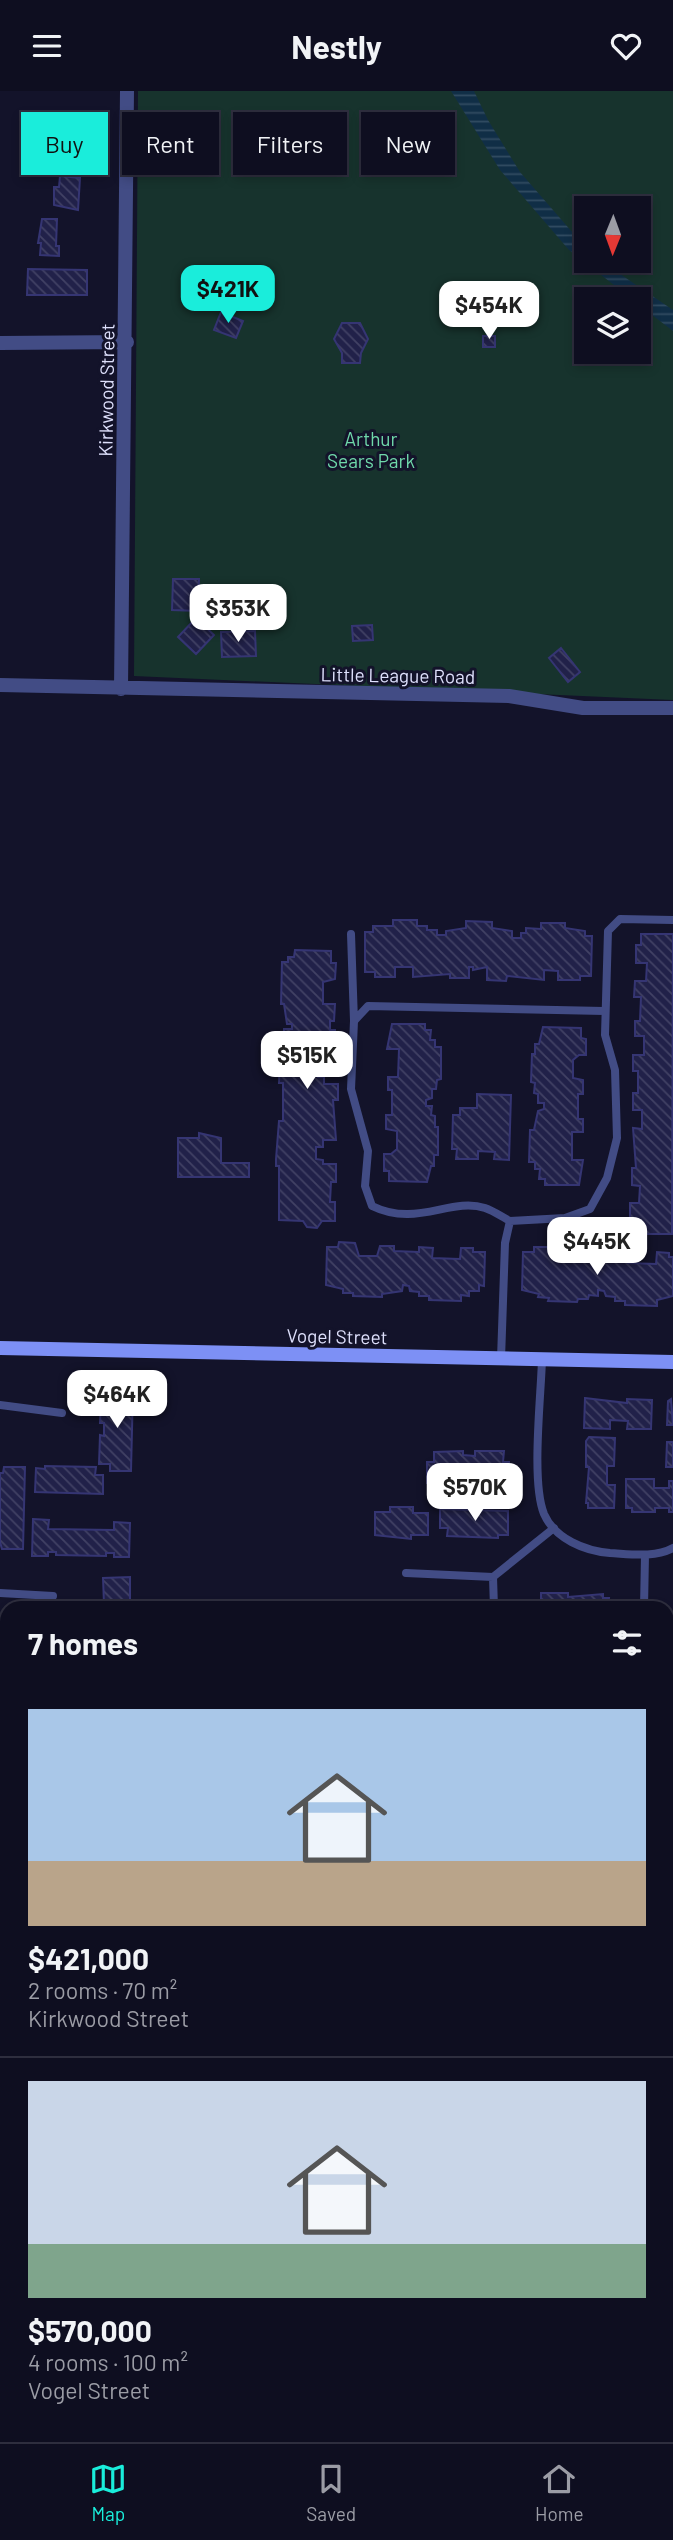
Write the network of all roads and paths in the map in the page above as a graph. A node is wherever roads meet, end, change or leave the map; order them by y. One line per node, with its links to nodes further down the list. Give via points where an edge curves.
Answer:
1 (127, 91): 2 (street, Kirkwood Street)
2 (127, 342): 3 (street); 5 (street, Kirkwood Street)
3 (0, 343)
4 (0, 685): 5 (street, Little League Road)
5 (121, 689): 6 (street, Little League Road, via 509,697 583,708)
6 (673, 708)
7 (673, 920): 9 (lane, via 620,919 608,931)
8 (352, 934): 10 (lane)
9 (604, 1011): 10 (lane, via 368,1006); 11 (lane, via 615,1070 617,1138 607,1178 590,1209 565,1218)
10 (354, 1021): 11 (lane, via 351,1089 368,1151 365,1186 372,1206 388,1214 484,1207)
11 (510, 1221): 13 (lane, via 505,1243)
12 (0, 1348): 13 (street, Vogel Street)
13 (501, 1359): 14 (street, Vogel Street)
14 (542, 1359): 15 (street, Vogel Street); 18 (lane, via 540,1498)
15 (673, 1362)
16 (0, 1405): 17 (lane)
17 (62, 1413)
18 (554, 1528): 20 (lane, via 586,1551); 22 (lane)
19 (673, 1548): 20 (lane)
20 (645, 1555): 26 (lane)
21 (407, 1573): 22 (lane)
22 (493, 1577): 25 (lane)
23 (0, 1593): 24 (lane)
24 (53, 1595)
25 (494, 1601)
26 (644, 1601)

